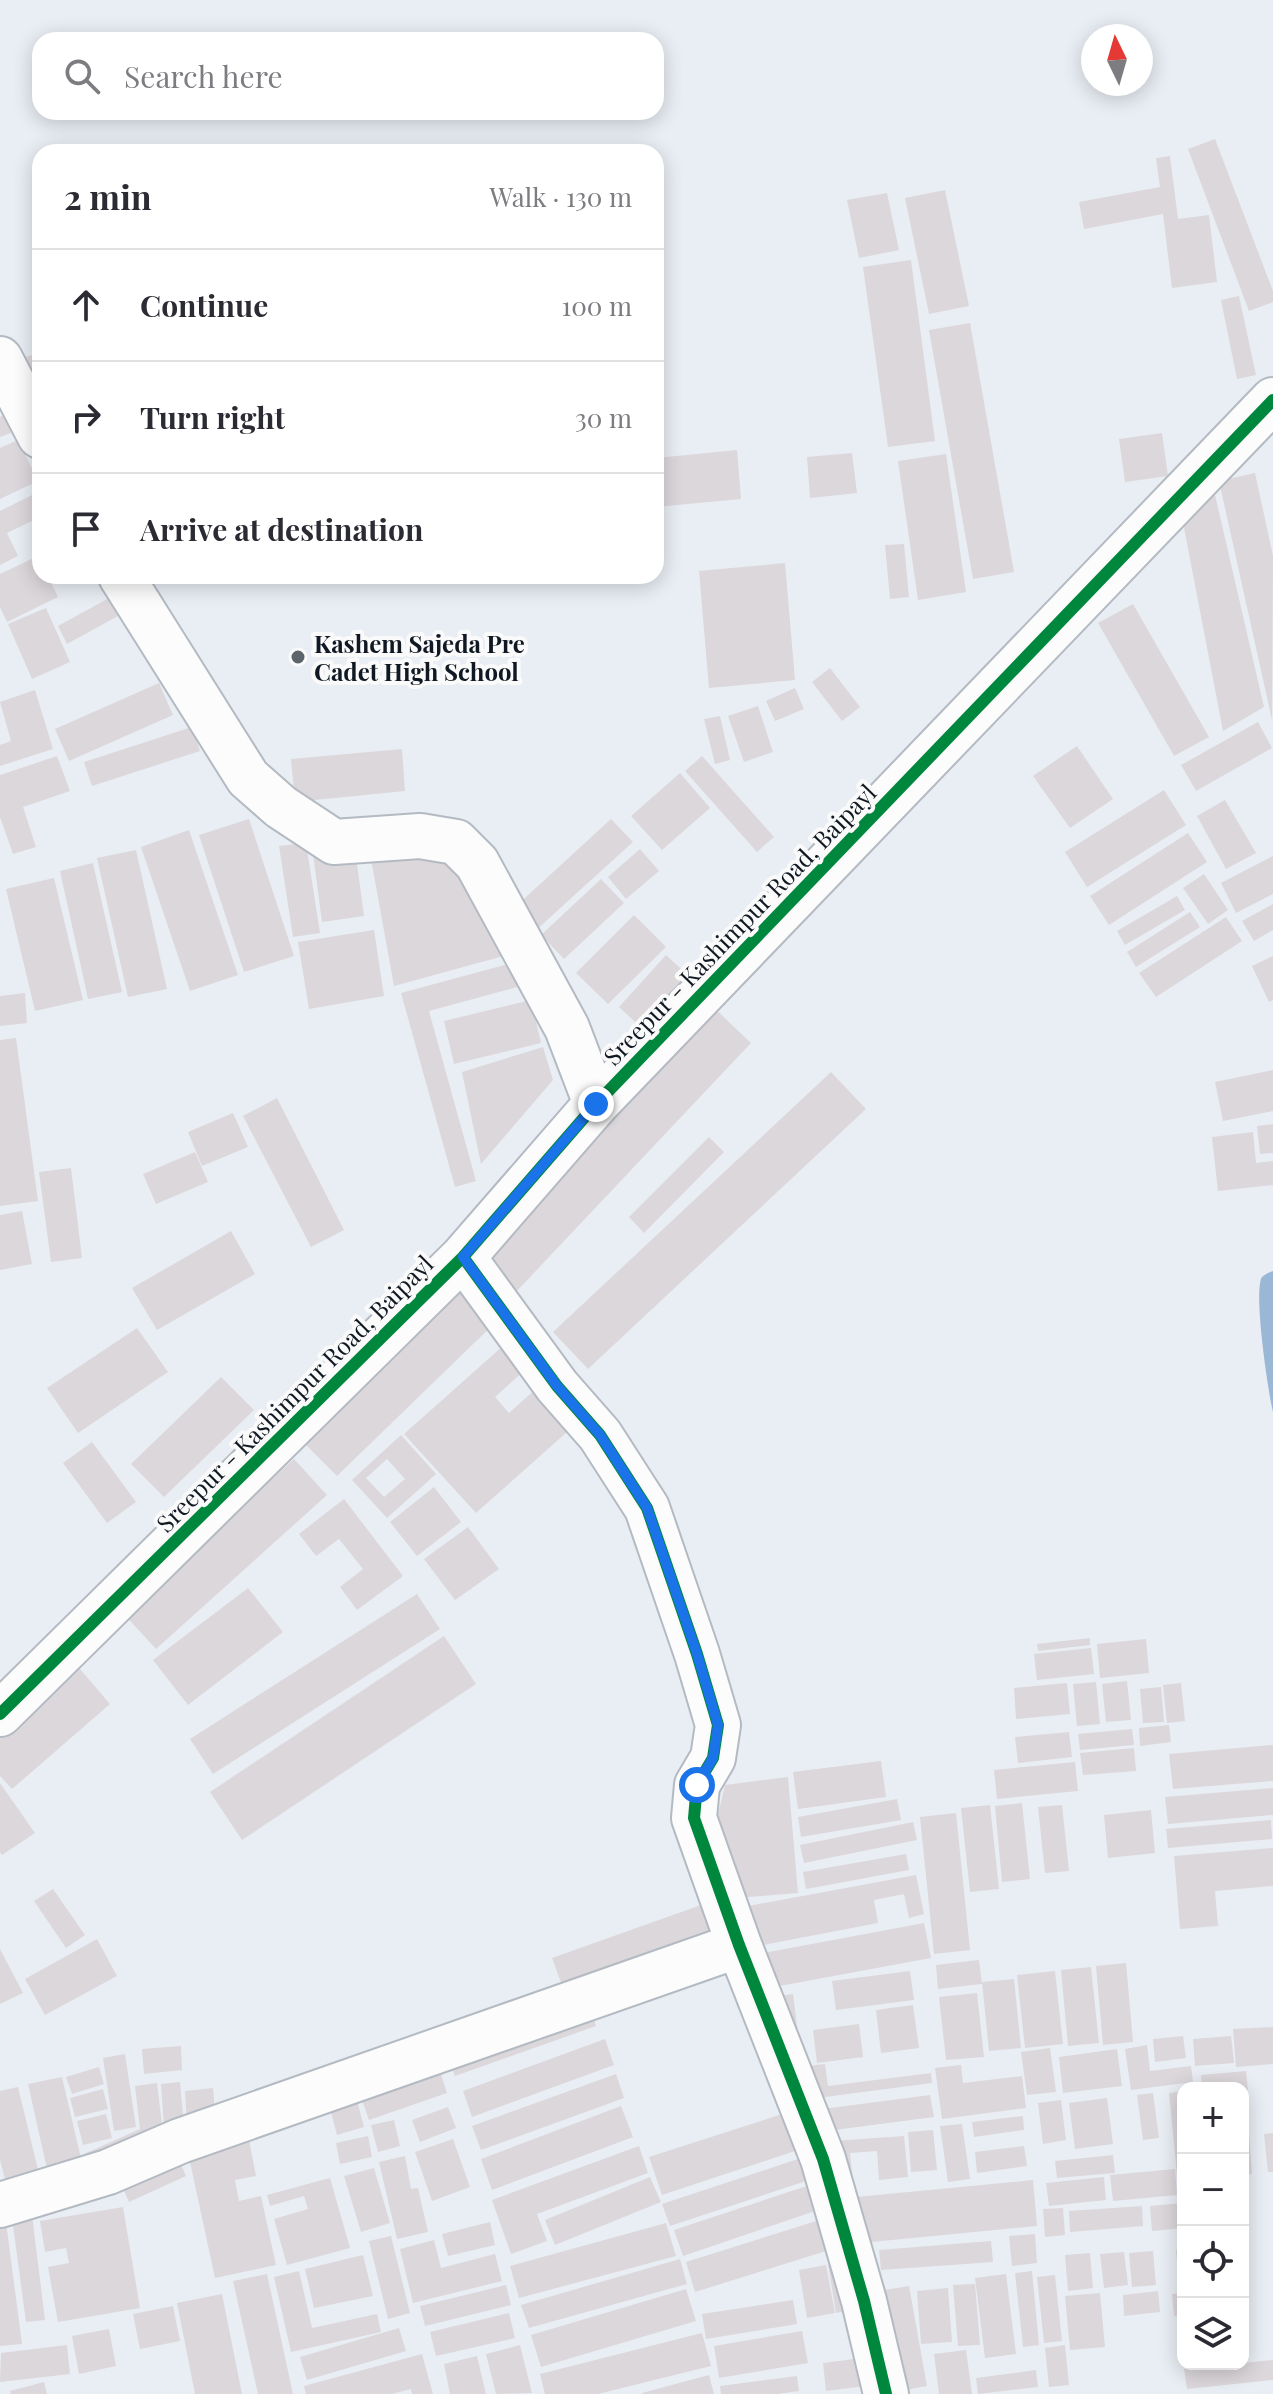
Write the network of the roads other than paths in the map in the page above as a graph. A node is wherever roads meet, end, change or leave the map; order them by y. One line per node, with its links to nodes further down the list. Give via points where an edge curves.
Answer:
1 (0, 359): 3 (street)
2 (1273, 400): 5 (street, Sreepur - Kashimpur Road, Baipayl)
3 (32, 421)
4 (126, 584): 5 (street, via 248,778 281,807 334,842 420,836 456,842 477,863 567,1028)
5 (596, 1104): 6 (street, Sreepur - Kashimpur Road, Baipayl)
6 (463, 1257): 7 (street, Sreepur - Kashimpur Road, Baipayl); 8 (street, via 557,1386 600,1435 647,1508 718,1725 713,1758 697,1785 694,1818)
7 (0, 1714)
8 (739, 1945): 9 (street, via 180,2141 108,2172); 10 (street, via 823,2159)
9 (0, 2205)
10 (886, 2394)

